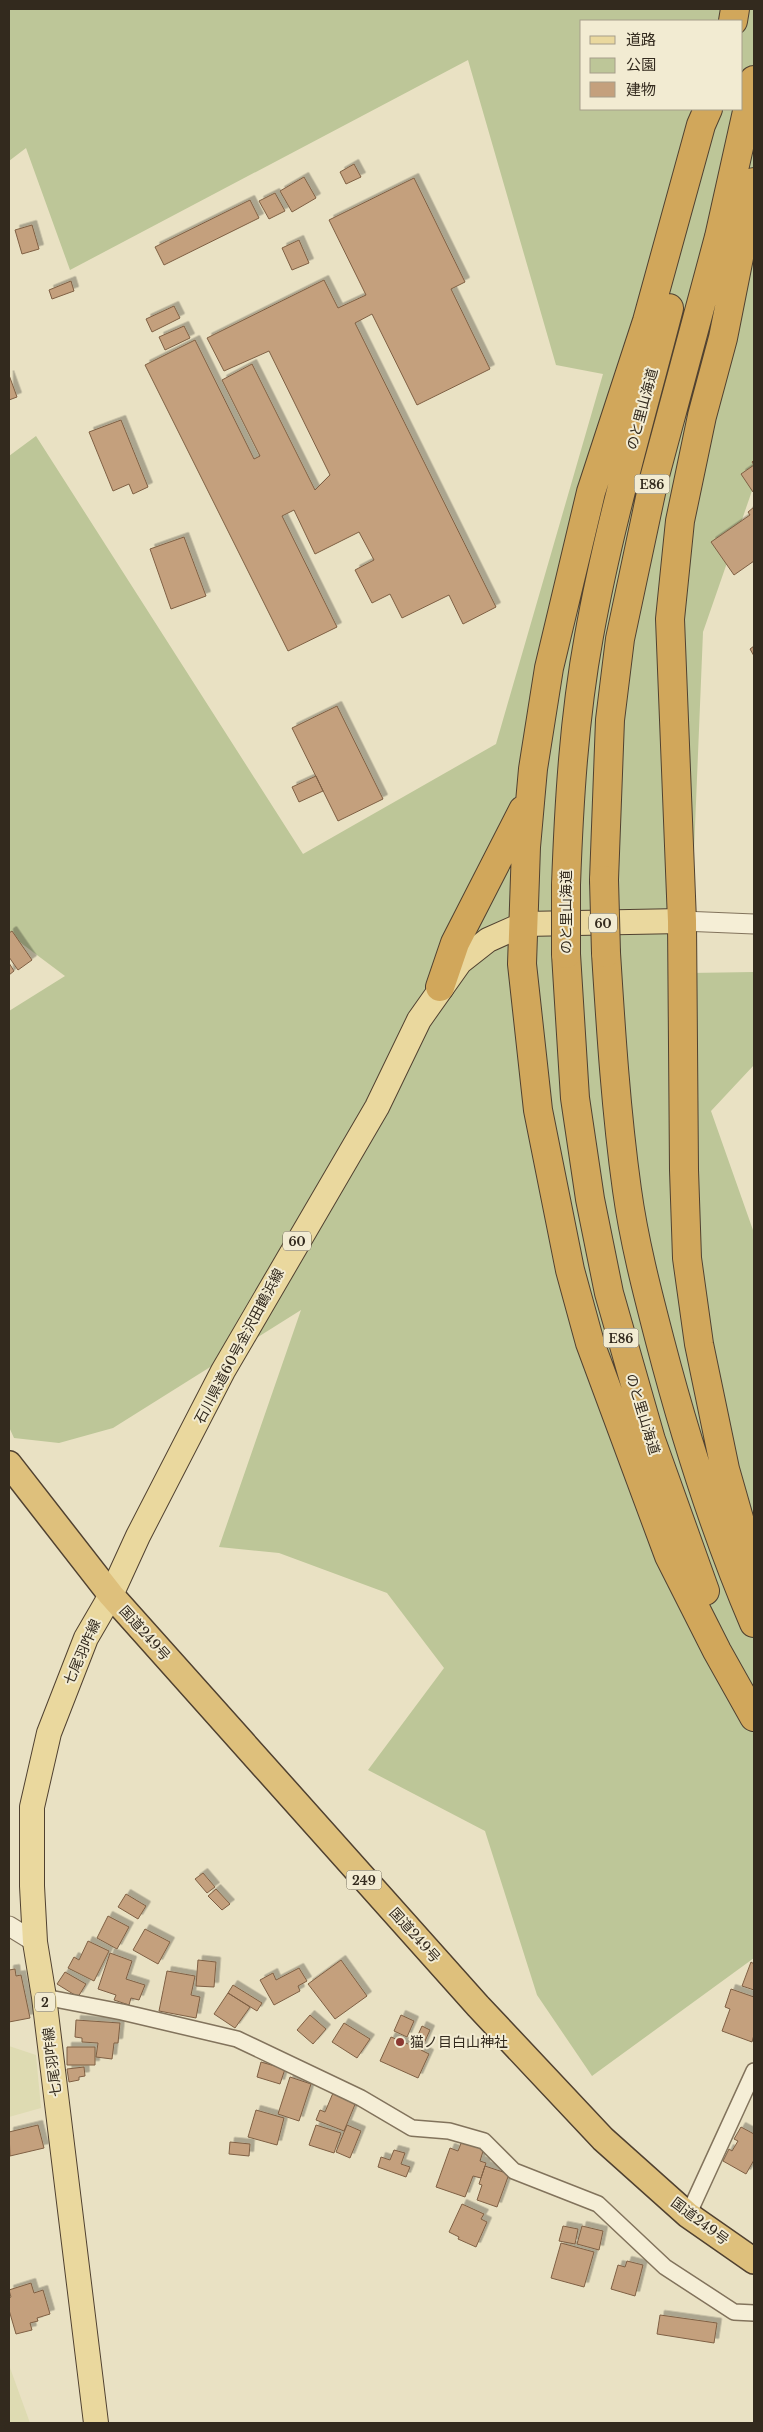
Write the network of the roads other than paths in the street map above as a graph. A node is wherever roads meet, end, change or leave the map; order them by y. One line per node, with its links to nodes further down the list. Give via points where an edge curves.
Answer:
1 (753, 88): 13 (highway, E86, bridge, via 717,246 654,479 620,639 610,720 604,880 615,1091 625,1173 646,1284 693,1456)
2 (708, 110): 5 (highway, via 647,321 592,492 549,668)
3 (716, 110): 14 (highway, のと里山海道 / E86, bridge, via 690,227 608,544 588,637 569,809 566,954 575,1098 590,1199 609,1293 676,1516 694,1566)
4 (754, 182): 6 (highway, via 723,338 702,416 680,521 670,618)
5 (532, 783): 7 (highway); 9 (highway, via 520,818 455,943)
6 (682, 921): 7 (main road, 60); 8 (street); 11 (highway, via 687,1258 699,1344 725,1469)
7 (524, 924): 9 (main road, 石川県道60号金沢田鶴浜線 / 60, via 488,940 460,962); 15 (highway, via 522,964 538,1110 570,1270 590,1343 669,1556 716,1651)
8 (754, 924)
9 (440, 987): 12 (main road, 石川県道60号金沢田鶴浜線 / 60, via 419,1020 376,1107 223,1371)
10 (9, 1464): 12 (highway, 国道249号 / 249)
11 (754, 1571)
12 (110, 1595): 17 (main road, 七尾羽咋線 / 2, via 86,1638 49,1733 32,1807); 20 (highway, 国道249号 / 249, via 498,2027 603,2139)
13 (754, 1623)
14 (754, 1702)
15 (754, 1717)
16 (9, 1926): 17 (street)
17 (35, 1942): 18 (main road, 七尾羽咋線 / 2)
18 (44, 1997): 22 (street, via 237,2039 361,2098 412,2128 449,2131 484,2141 514,2171 598,2204 665,2267 734,2312); 23 (main road, 七尾羽咋線 / 2)
19 (754, 2071): 20 (street)
20 (688, 2215): 21 (highway, 国道249号 / 249)
21 (754, 2261)
22 (754, 2313)
23 (96, 2423)

